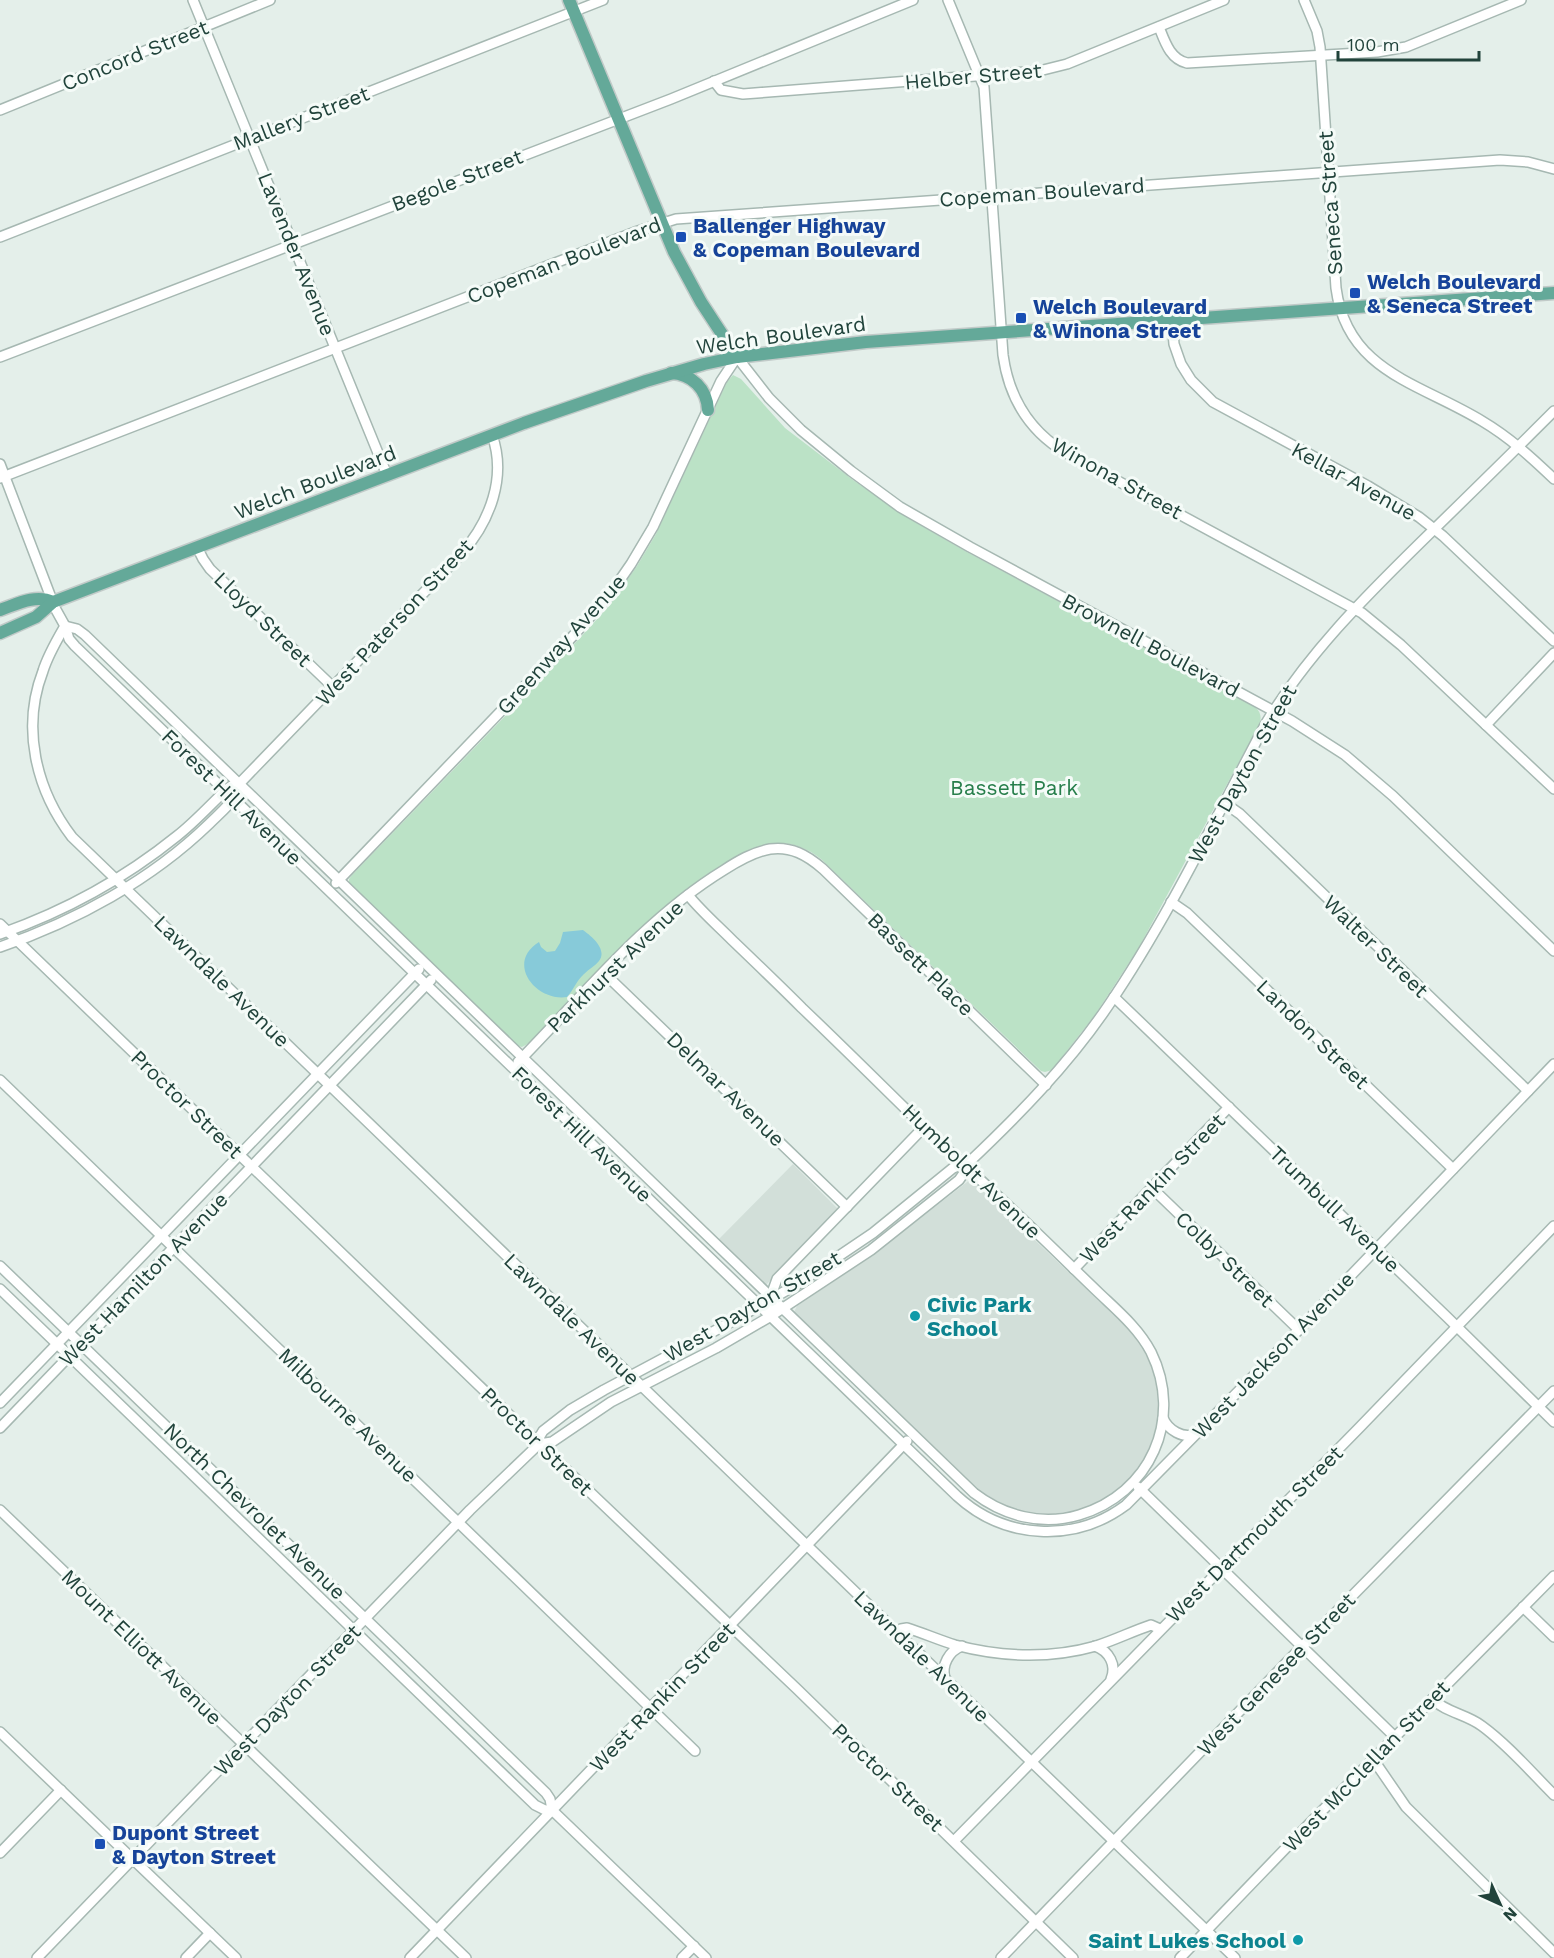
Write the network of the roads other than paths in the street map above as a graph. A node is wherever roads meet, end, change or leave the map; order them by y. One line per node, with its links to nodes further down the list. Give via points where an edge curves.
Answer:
1 (193, 0): 10 (street, Lavender Avenue)
2 (270, 0): 10 (street, Concord Street)
3 (603, 0): 9 (street, Mallery Street)
4 (913, 0): 14 (street, Begole Street)
5 (948, 0): 13 (street, Winona Street)
6 (1224, 0): 11 (street, Helber Street)
7 (1304, 0): 12 (street, Seneca Street, via 1319,36)
8 (1521, 0): 12 (street, via 1406,47)
9 (572, 5): 16 (main road); 17 (street, Mallery Street)
10 (204, 27): 15 (street, Concord Street); 17 (street, Lavender Avenue)
11 (1159, 27): 12 (street, via 1171,53 1183,62); 13 (street, Helber Street, via 1053,69)
12 (1321, 55): 19 (street, Seneca Street)
13 (981, 76): 14 (street, Helber Street, via 743,94 721,90); 20 (street, Winona Street)
14 (714, 81): 16 (street, Begole Street)
15 (0, 110)
16 (618, 119): 21 (main road); 23 (street, Begole Street)
17 (249, 139): 22 (street, Mallery Street); 23 (street, Lavender Avenue)
18 (1554, 169): 19 (street, Copeman Boulevard, via 1506,160)
19 (1328, 172): 20 (street, Copeman Boulevard); 25 (street, Seneca Street)
20 (992, 196): 21 (street, Copeman Boulevard, via 684,217); 27 (street, Winona Street)
21 (661, 222): 28 (street, Copeman Boulevard); 30 (main road, via 685,273)
22 (0, 237)
23 (292, 244): 28 (street, Lavender Avenue); 29 (street, Begole Street)
24 (1554, 293): 25 (main road, Welch Boulevard)
25 (1340, 308): 26 (main road, Welch Boulevard); 35 (street, Seneca Street, via 1350,333 1372,359)
26 (1172, 320): 27 (main road, Welch Boulevard); 40 (street, Kellar Avenue, via 1181,364 1213,402 1413,512)
27 (1001, 332): 30 (main road, Welch Boulevard); 43 (street, Winona Street, via 1013,395 1027,420 1051,443)
28 (335, 348): 37 (street, Lavender Avenue); 38 (street, Copeman Boulevard)
29 (0, 357)
30 (737, 357): 31 (main road, Welch Boulevard); 32 (street, Greenway Avenue); 50 (street, Brownell Boulevard, via 801,430 900,507)
31 (670, 373): 32 (main road, via 686,376 701,387); 34 (main road, Welch Boulevard)
32 (708, 410): 59 (street, Greenway Avenue, via 650,534 603,603)
33 (1554, 411): 35 (street, West Dayton Street)
34 (492, 435): 37 (main road, Welch Boulevard); 49 (street, West Paterson Street, via 498,475 478,532)
35 (1519, 446): 39 (street, Seneca Street); 40 (street, West Dayton Street)
36 (0, 464): 38 (street, Forest Hill Avenue)
37 (387, 475): 41 (main road, Welch Boulevard)
38 (2, 477): 42 (street, Forest Hill Avenue)
39 (1554, 479)
40 (1435, 529): 43 (street, West Dayton Street); 47 (street, Kellar Avenue)
41 (197, 547): 42 (main road, Welch Boulevard); 49 (street, Lloyd Street, via 210,569)
42 (52, 602): 44 (main road, Welch Boulevard, via 33,599); 45 (street, Forest Hill Avenue); 46 (main road, Welch Boulevard, via 36,617)
43 (1355, 608): 50 (street, West Dayton Street, via 1311,658); 51 (street, Winona Street, via 1394,638)
44 (0, 610)
45 (65, 626): 52 (street, Forest Hill Avenue, via 85,635); 54 (street, Forest Hill Avenue, via 75,645); 58 (street, Lawndale Avenue, via 37,690 33,735 37,766 62,823)
46 (0, 633)
47 (1554, 641)
48 (1554, 653): 51 (street)
49 (333, 687): 52 (street, West Paterson Street)
50 (1274, 711): 56 (street, West Dayton Street); 68 (street, Brownell Boulevard, via 1323,740 1375,779)
51 (1486, 725): 53 (street, Winona Street)
52 (239, 784): 54 (street, West Paterson Street); 55 (street, West Paterson Street); 59 (street, Forest Hill Avenue)
53 (1554, 789)
54 (225, 790): 55 (street, Forest Hill Avenue); 58 (street, West Paterson Street, via 177,836)
55 (234, 799): 60 (street, West Paterson Street, via 184,846); 61 (street, Forest Hill Avenue)
56 (1223, 802): 63 (street, West Dayton Street); 82 (street, Walter Street, via 1240,814)
57 (790, 850): 62 (street, Parkhurst Avenue, via 771,849 750,855); 80 (street, Bassett Place, via 807,856 823,869)
58 (115, 879): 60 (street, Lawndale Avenue); 65 (street, West Paterson Street)
59 (339, 880): 61 (street, Greenway Avenue); 69 (street, Forest Hill Avenue)
60 (125, 888): 66 (street, West Paterson Street); 78 (street, Lawndale Avenue)
61 (329, 891): 70 (street, Forest Hill Avenue)
62 (688, 895): 71 (street, Parkhurst Avenue); 84 (street, Humboldt Avenue)
63 (1171, 902): 74 (street, West Dayton Street); 88 (street, Landon Street, via 1187,913)
64 (0, 924): 65 (street, Proctor Street)
65 (4, 933): 66 (street, Proctor Street)
66 (18, 941): 67 (street, West Paterson Street); 85 (street, Proctor Street)
67 (0, 947)
68 (1554, 951)
69 (424, 963): 70 (street, West Hamilton Avenue); 72 (street, Forest Hill Avenue)
70 (415, 973): 73 (street, Forest Hill Avenue); 78 (street, West Hamilton Avenue)
71 (604, 973): 75 (street, Parkhurst Avenue); 92 (street, Delmar Avenue)
72 (436, 975): 73 (street, West Hamilton Avenue); 75 (street, Forest Hill Avenue)
73 (427, 985): 77 (street, Forest Hill Avenue); 81 (street, West Hamilton Avenue)
74 (1114, 997): 80 (street, West Dayton Street); 83 (street, Trumbull Avenue)
75 (522, 1058): 77 (street, Parkhurst Avenue); 89 (street, Forest Hill Avenue)
76 (1554, 1064): 82 (street, West Jackson Avenue)
77 (513, 1068): 90 (street, Forest Hill Avenue)
78 (318, 1074): 81 (street, Lawndale Avenue); 85 (street, West Hamilton Avenue)
79 (0, 1080): 95 (street, Milbourne Avenue)
80 (1046, 1085): 86 (street, West Dayton Street)
81 (330, 1086): 87 (street, West Hamilton Avenue); 114 (street, Lawndale Avenue)
82 (1528, 1092): 88 (street, West Jackson Avenue)
83 (1229, 1107): 91 (street, West Rankin Street); 98 (street, Trumbull Avenue)
84 (924, 1127): 86 (street, Humboldt Avenue); 92 (street)
85 (239, 1155): 87 (street, Proctor Street); 95 (street, West Hamilton Avenue)
86 (966, 1165): 94 (street, West Dayton Street, via 954,1168); 96 (street, West Dayton Street, via 959,1180); 102 (street, Humboldt Avenue)
87 (252, 1166): 97 (street, West Hamilton Avenue); 126 (street, Proctor Street)
88 (1453, 1169): 98 (street, West Jackson Avenue)
89 (646, 1176): 90 (street); 99 (street, Forest Hill Avenue)
90 (636, 1187): 100 (street, Forest Hill Avenue)
91 (1152, 1188): 102 (street, West Rankin Street); 109 (street, Colby Street)
92 (847, 1207): 104 (street, via 777,1279)
93 (1554, 1226): 108 (street, West Dartmouth Street)
94 (877, 1229): 96 (street); 104 (street, West Dayton Street)
95 (161, 1236): 97 (street, Milbourne Avenue); 110 (street, West Hamilton Avenue)
96 (885, 1240): 106 (street, West Dayton Street)
97 (174, 1248): 112 (street, West Hamilton Avenue); 133 (street, Milbourne Avenue)
98 (1377, 1249): 108 (street, Trumbull Avenue); 109 (street, West Jackson Avenue)
99 (725, 1252): 100 (street); 104 (street, Forest Hill Avenue)
100 (715, 1263): 105 (street, Forest Hill Avenue)
101 (0, 1266): 110 (street, North Chevrolet Avenue)
102 (1074, 1269): 121 (street, Humboldt Avenue, via 1131,1324 1150,1350 1161,1383)
103 (0, 1289): 111 (street, North Chevrolet Avenue)
104 (773, 1299): 105 (street, West Dayton Street); 106 (street, Forest Hill Avenue); 107 (street)
105 (760, 1306): 107 (street, Forest Hill Avenue); 114 (street, West Dayton Street)
106 (783, 1309): 107 (street, West Dayton Street); 117 (street, Forest Hill Avenue)
107 (771, 1316): 115 (street, West Dayton Street); 118 (street, Forest Hill Avenue)
108 (1457, 1327): 120 (street, Trumbull Avenue); 135 (street, West Dartmouth Street)
109 (1299, 1330): 124 (street, West Jackson Avenue)
110 (69, 1332): 111 (street, West Hamilton Avenue); 112 (street, North Chevrolet Avenue)
111 (57, 1344): 113 (street, North Chevrolet Avenue); 119 (street, West Hamilton Avenue)
112 (81, 1344): 113 (street, West Hamilton Avenue); 128 (street, North Chevrolet Avenue)
113 (69, 1356): 123 (street, West Hamilton Avenue); 131 (street, North Chevrolet Avenue)
114 (631, 1375): 115 (street, Lawndale Avenue); 126 (street, West Dayton Street, via 549,1426 541,1433)
115 (642, 1386): 126 (street, West Dayton Street, via 552,1442); 134 (street, Lawndale Avenue)
116 (1554, 1391): 120 (street, West Genesee Street)
117 (868, 1392): 118 (street); 125 (street, Forest Hill Avenue)
118 (859, 1401): 127 (street, Forest Hill Avenue)
119 (0, 1403)
120 (1539, 1407): 122 (street, Trumbull Avenue); 146 (street, West Genesee Street)
121 (1163, 1418): 124 (street, via 1178,1433 1190,1436); 129 (street, Humboldt Avenue, via 1154,1453)
122 (1554, 1422)
123 (0, 1428)
124 (1197, 1432): 130 (street, West Jackson Avenue)
125 (913, 1435): 127 (street, West Rankin Street); 129 (street, Forest Hill Avenue, via 974,1493 1017,1516 1045,1520 1079,1515 1106,1503)
126 (539, 1444): 133 (street, West Dayton Street); 139 (street, Proctor Street)
127 (904, 1445): 130 (street, Forest Hill Avenue, via 971,1508 996,1522 1029,1531 1057,1532 1087,1526 1116,1512); 134 (street, West Rankin Street)
128 (221, 1478): 131 (street); 138 (street, North Chevrolet Avenue)
129 (1134, 1483): 130 (street)
130 (1141, 1490): 135 (street)
131 (209, 1491): 141 (street, North Chevrolet Avenue)
132 (0, 1510): 155 (street, Mount Elliott Avenue)
133 (459, 1522): 138 (street, West Dayton Street); 152 (street, Milbourne Avenue)
134 (807, 1546): 139 (street, West Rankin Street); 142 (street, Lawndale Avenue)
135 (1221, 1567): 140 (street, West Dartmouth Street); 146 (street)
136 (1554, 1576): 137 (street, West McClellan Street)
137 (1523, 1607): 143 (street); 150 (street, West McClellan Street)
138 (366, 1618): 141 (street, West Dayton Street); 149 (street, North Chevrolet Avenue)
139 (730, 1626): 152 (street, West Rankin Street); 162 (street, Proctor Street)
140 (1160, 1629): 145 (street, via 1149,1625); 148 (street, West Dartmouth Street)
141 (354, 1630): 151 (street, North Chevrolet Avenue); 155 (street, West Dayton Street)
142 (897, 1632): 144 (street, via 907,1628); 147 (street, Lawndale Avenue)
143 (1554, 1637)
144 (962, 1646): 145 (street, via 1001,1654 1036,1655); 147 (street, via 947,1659)
145 (1095, 1646): 148 (street, via 1105,1651 1112,1662)
146 (1302, 1646): 154 (street); 163 (street, West Genesee Street)
147 (945, 1678): 158 (street, Lawndale Avenue)
148 (1111, 1679): 158 (street, West Dartmouth Street)
149 (438, 1688): 151 (street); 161 (street, North Chevrolet Avenue, via 548,1795)
150 (1432, 1699): 154 (street, West McClellan Street); 160 (street, via 1483,1727)
151 (426, 1700): 161 (street, North Chevrolet Avenue, via 535,1805)
152 (651, 1708): 156 (street, Milbourne Avenue); 161 (street, West Rankin Street)
153 (0, 1732): 159 (street)
154 (1395, 1737): 157 (street, West McClellan Street)
155 (244, 1744): 165 (street, West Dayton Street); 167 (street, Mount Elliott Avenue)
156 (695, 1751)
157 (1373, 1759): 168 (street, West McClellan Street); 171 (street, via 1406,1807)
158 (1031, 1762): 162 (street, West Dartmouth Street); 163 (street, Lawndale Avenue)
159 (61, 1791): 164 (street); 165 (street)
160 (1554, 1795)
161 (552, 1810): 167 (street, West Rankin Street); 170 (street, North Chevrolet Avenue)
162 (954, 1841): 166 (street, Proctor Street)
163 (1113, 1841): 166 (street, West Genesee Street); 168 (street, Lawndale Avenue)
164 (0, 1853)
165 (133, 1859): 169 (street); 172 (street, West Dayton Street)
166 (1036, 1922): 179 (street, West Genesee Street); 180 (street, Proctor Street)
167 (437, 1930): 175 (street, West Rankin Street); 176 (street, Mount Elliott Avenue)
168 (1207, 1931): 181 (street, West McClellan Street); 182 (street, Lawndale Avenue)
169 (210, 1933): 173 (street); 174 (street)
170 (694, 1946): 177 (street); 178 (street, North Chevrolet Avenue)
171 (1554, 1953)
172 (37, 1958)
173 (186, 1958)
174 (236, 1958)
175 (410, 1958)
176 (466, 1958)
177 (682, 1958)
178 (706, 1958)
179 (1001, 1958)
180 (1073, 1958)
181 (1180, 1958)
182 (1235, 1958)

